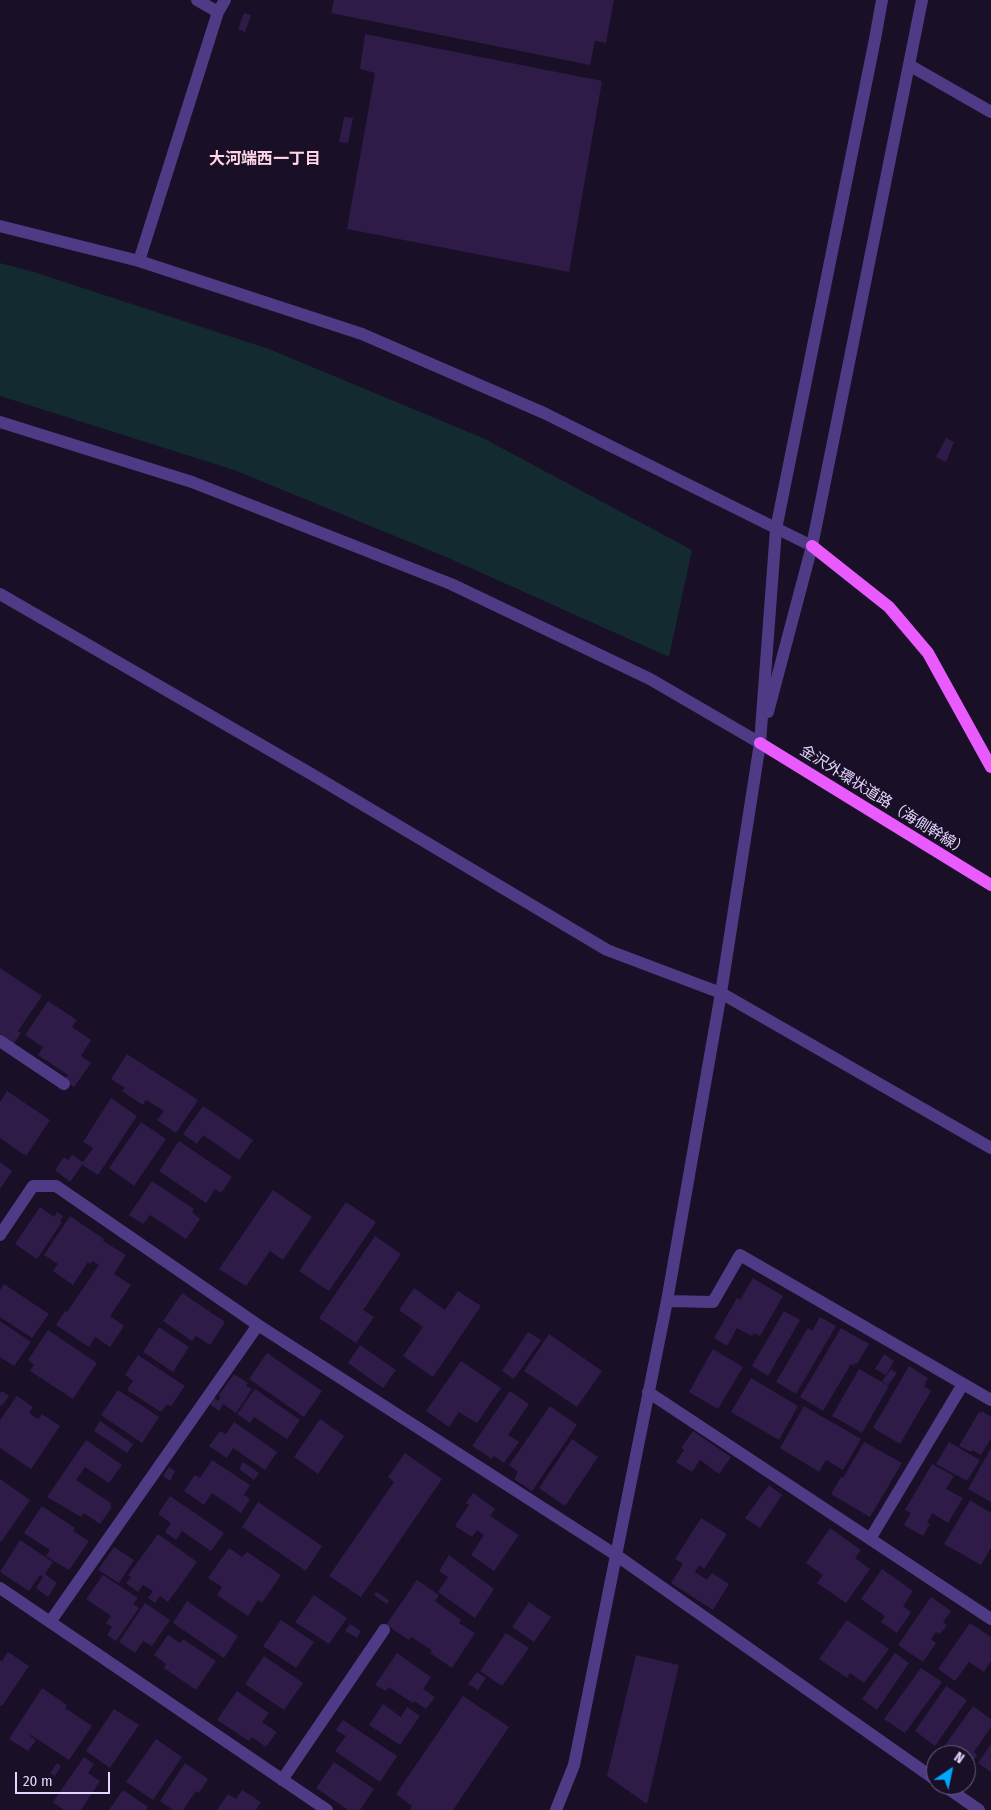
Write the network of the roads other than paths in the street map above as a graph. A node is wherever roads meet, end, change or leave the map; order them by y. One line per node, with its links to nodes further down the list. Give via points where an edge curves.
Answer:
1 (197, 0): 5 (street)
2 (225, 0): 5 (street)
3 (882, 0): 11 (street)
4 (922, 0): 6 (street)
5 (218, 12): 9 (street)
6 (909, 65): 7 (street); 12 (street)
7 (991, 112)
8 (0, 226): 9 (street)
9 (139, 261): 11 (street, via 362,334 544,413)
10 (0, 422): 14 (street, via 192,482 451,584 650,679)
11 (776, 529): 12 (street); 14 (street)
12 (812, 546): 14 (street); 15 (main road, via 889,607 928,653)
13 (0, 594): 17 (street, via 313,774 607,950)
14 (760, 743): 16 (main road, 金沢外環状道路（海側幹線）); 17 (street)
15 (991, 767)
16 (991, 885)
17 (721, 993): 20 (street); 22 (street)
18 (2, 1046): 19 (street)
19 (64, 1084)
20 (991, 1148)
21 (0, 1235): 23 (street, via 33,1186 56,1186)
22 (667, 1301): 24 (street, via 713,1302 740,1255); 25 (street)
23 (258, 1325): 28 (street); 31 (street)
24 (963, 1384): 26 (street); 27 (street)
25 (648, 1392): 27 (street); 28 (street)
26 (991, 1400)
27 (870, 1539): 30 (street)
28 (616, 1555): 33 (street); 37 (street, via 574,1765)
29 (0, 1588): 31 (street)
30 (991, 1619)
31 (50, 1622): 34 (street)
32 (384, 1630): 34 (street)
33 (926, 1773)
34 (282, 1780): 36 (street)
35 (957, 1795): 38 (street)
36 (327, 1810)
37 (556, 1810)
38 (979, 1810)

